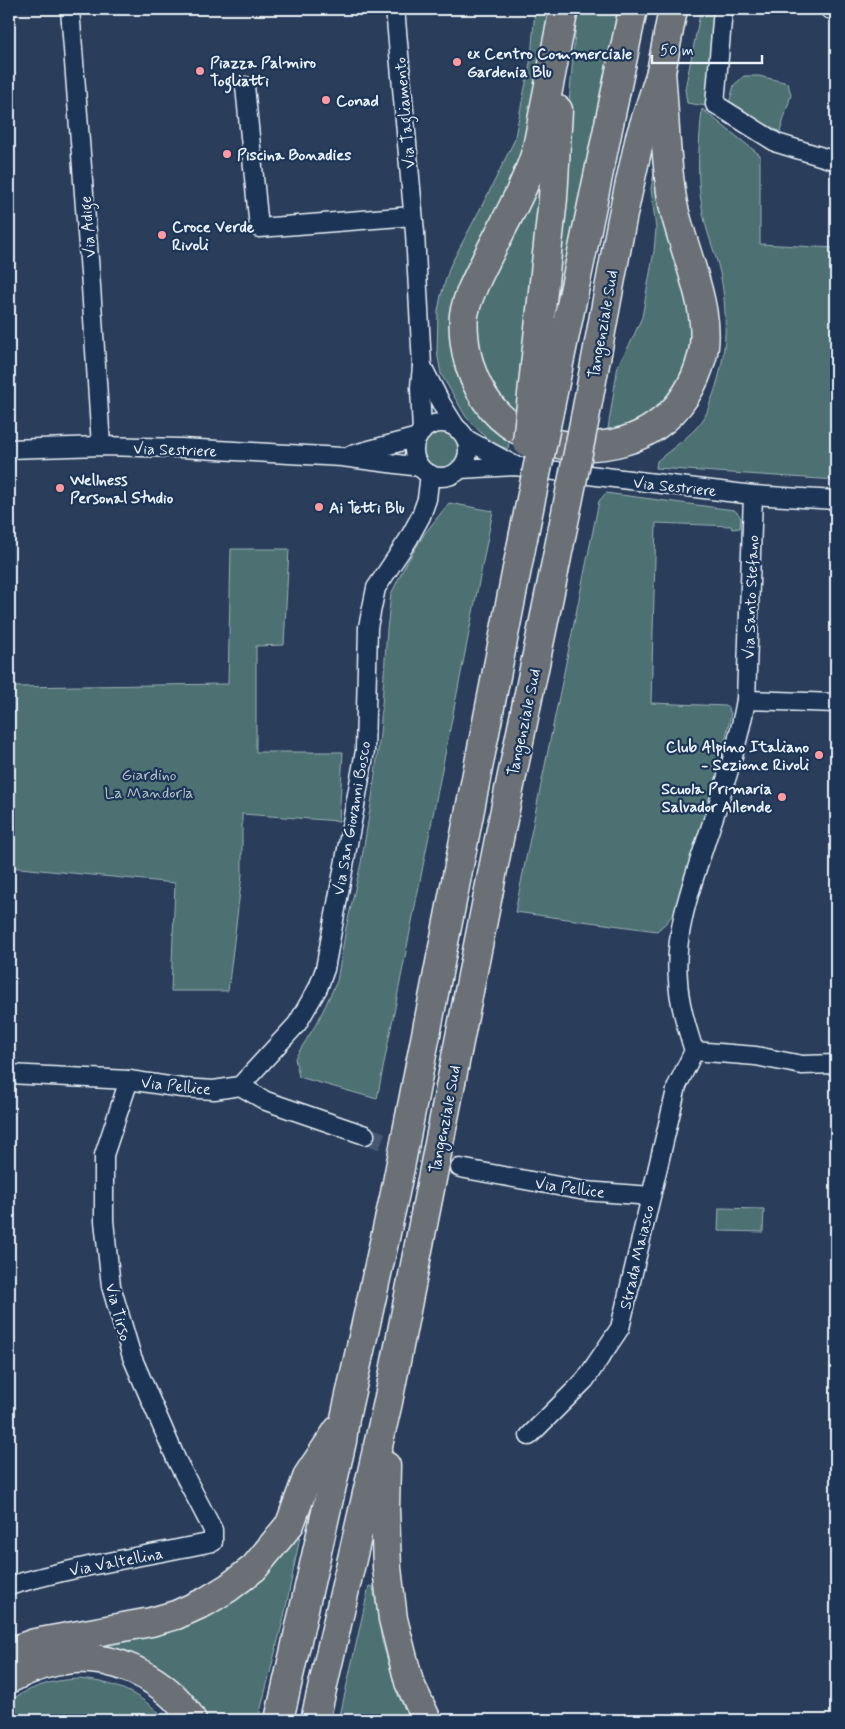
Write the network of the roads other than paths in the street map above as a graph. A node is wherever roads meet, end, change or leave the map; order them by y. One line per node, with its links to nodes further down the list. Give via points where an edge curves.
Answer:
1 (70, 9): 17 (street, Via Adige)
2 (395, 9): 12 (street, Via Tagliamento)
3 (565, 9): 9 (highway, via 534,156 523,187 474,284 464,315 465,344 472,374 486,401 509,424 534,438 562,445 596,447 629,440 650,430 678,407 693,383 703,355 705,324 682,239 667,165); 14 (highway, via 552,198)
4 (633, 9): 14 (highway, Tangenziale Sud)
5 (674, 9): 9 (highway, Tangenziale Sud)
6 (723, 9): 11 (street, via 715,104 777,142)
7 (829, 9): 8 (street)
8 (836, 11)
9 (661, 72): 35 (highway, Tangenziale Sud, bridge, via 640,137 624,210)
10 (245, 86): 12 (street, via 259,228)
11 (836, 161)
12 (413, 216): 13 (street, Via Tagliamento)
13 (422, 366): 15 (street, Via Tagliamento); 16 (street, Via Tagliamento, via 442,406)
14 (547, 367): 36 (highway, Tangenziale Sud, bridge, via 523,538 395,1193)
15 (420, 434): 16 (street, via 435,424 443,424); 19 (street, Via Sestriere); 22 (street, via 415,452)
16 (462, 434): 20 (street, Via Sestriere); 21 (street, via 468,455)
17 (100, 446): 18 (street, Via Sestriere); 19 (street, Via Sestriere)
18 (9, 449)
19 (342, 457): 22 (street, Via Sestriere)
20 (515, 466): 21 (street, Via Sestriere); 23 (street, Via Sestriere)
21 (460, 469): 22 (street, via 438,477)
22 (425, 470): 31 (street, Via San Giovanni Bosco, via 427,499 421,516 376,588 368,627 365,751 325,968 318,988 297,1024)
23 (753, 495): 24 (street, Via Sestriere); 25 (street, Via Santo Stefano)
24 (836, 500)
25 (746, 700): 26 (street); 27 (street, via 732,762 681,926 678,980)
26 (836, 703)
27 (694, 1051): 28 (street, via 756,1056 802,1065); 34 (street, Strada Maiasco, via 677,1086)
28 (836, 1064)
29 (9, 1074): 30 (street, Via Pellice)
30 (129, 1080): 31 (street, Via Pellice, via 190,1089); 38 (street, Via Tirso, via 104,1154 104,1221 111,1286 132,1357 177,1461)
31 (240, 1086): 32 (street, via 266,1101)
32 (365, 1135)
33 (460, 1168): 34 (street, Via Pellice, via 585,1191)
34 (651, 1196): 37 (street, Strada Maiasco, via 620,1328 585,1380)
35 (388, 1402): 44 (highway, Tangenziale Sud); 45 (highway, via 385,1509 393,1619 409,1682)
36 (345, 1418): 40 (highway, via 308,1475 290,1524 254,1568 228,1588 176,1616 35,1642); 43 (highway, Tangenziale Sud)
37 (529, 1436)
38 (213, 1530): 39 (street, Via Valtellina, via 213,1542 88,1566)
39 (9, 1586)
40 (9, 1652)
41 (9, 1679): 42 (highway, via 28,1669 60,1660 90,1659 119,1665 145,1676 169,1693)
42 (192, 1720)
43 (278, 1720)
44 (315, 1720)
45 (427, 1720)

